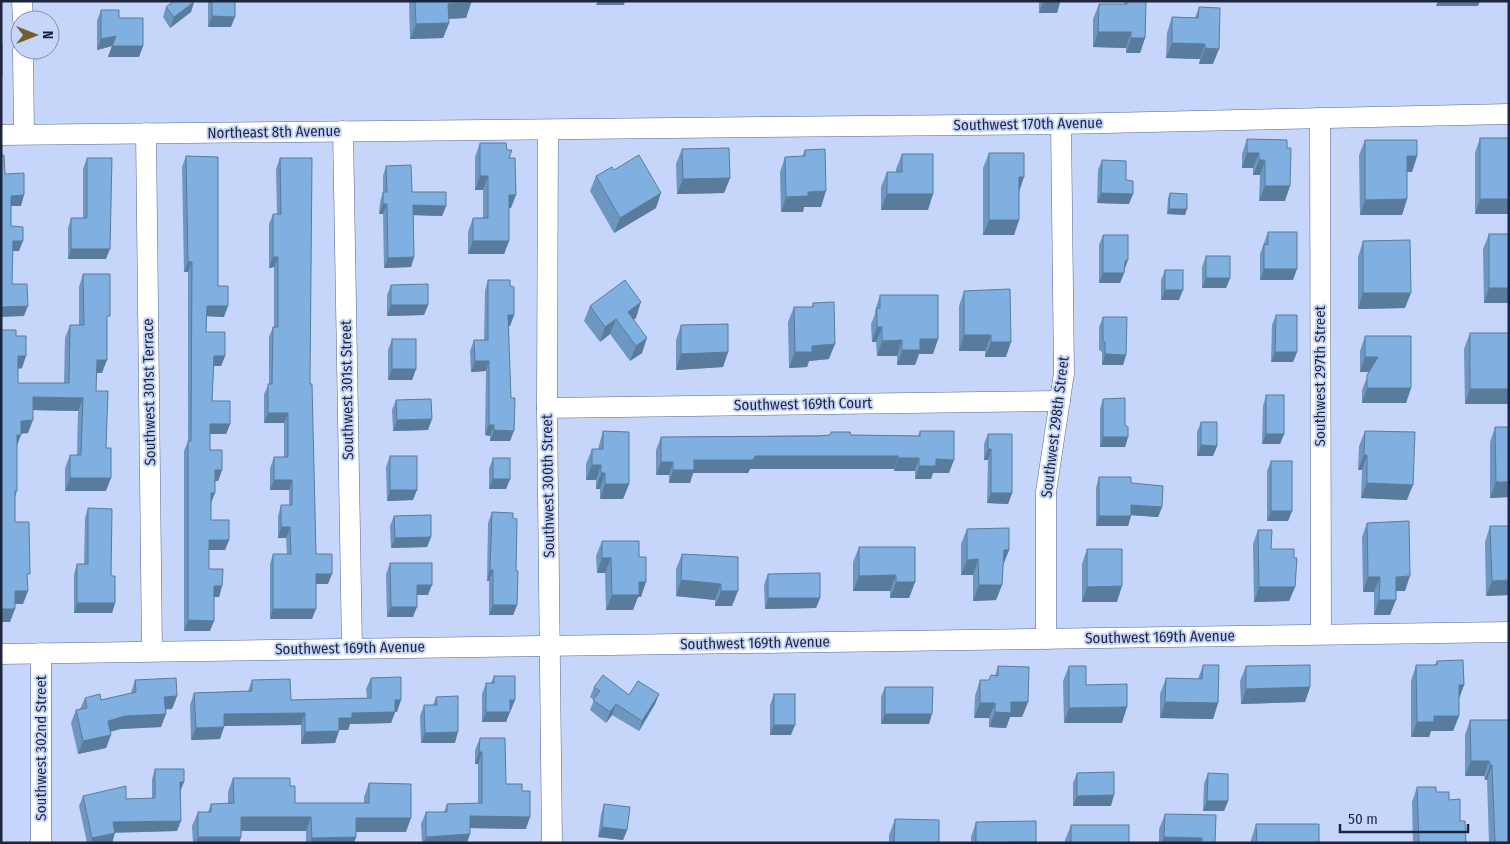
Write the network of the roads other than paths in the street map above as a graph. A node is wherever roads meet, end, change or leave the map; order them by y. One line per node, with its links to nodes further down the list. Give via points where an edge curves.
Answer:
1 (23, 60): 8 (street)
2 (1509, 114): 3 (street, Southwest 170th Avenue)
3 (1320, 118): 4 (street, Southwest 170th Avenue); 13 (street, Southwest 297th Street)
4 (1061, 124): 5 (street, Southwest 170th Avenue); 10 (street, Southwest 298th Street, via 1064,373)
5 (548, 130): 6 (street, Northeast 8th Avenue); 11 (street, Southwest 300th Street)
6 (343, 131): 7 (street, Northeast 8th Avenue); 16 (street, Southwest 301st Street)
7 (146, 133): 8 (street, Northeast 8th Avenue); 17 (street, Southwest 301st Terrace)
8 (24, 134): 9 (street, Northeast 8th Avenue)
9 (1, 135)
10 (1060, 401): 11 (street, Southwest 169th Court); 14 (street, Southwest 298th Street, via 1046,492)
11 (547, 408): 15 (street, Southwest 300th Street)
12 (1509, 632): 13 (street, Southwest 169th Avenue)
13 (1321, 634): 14 (street, Southwest 169th Avenue)
14 (1046, 639): 15 (street, Southwest 169th Avenue)
15 (551, 646): 16 (street, Southwest 169th Avenue); 21 (street, Southwest 300th Street)
16 (352, 648): 17 (street, Southwest 169th Avenue)
17 (152, 651): 18 (street, Southwest 169th Avenue)
18 (41, 653): 19 (street, Southwest 169th Avenue); 20 (street, Southwest 302nd Street)
19 (1, 654)
20 (41, 843)
21 (552, 843)

